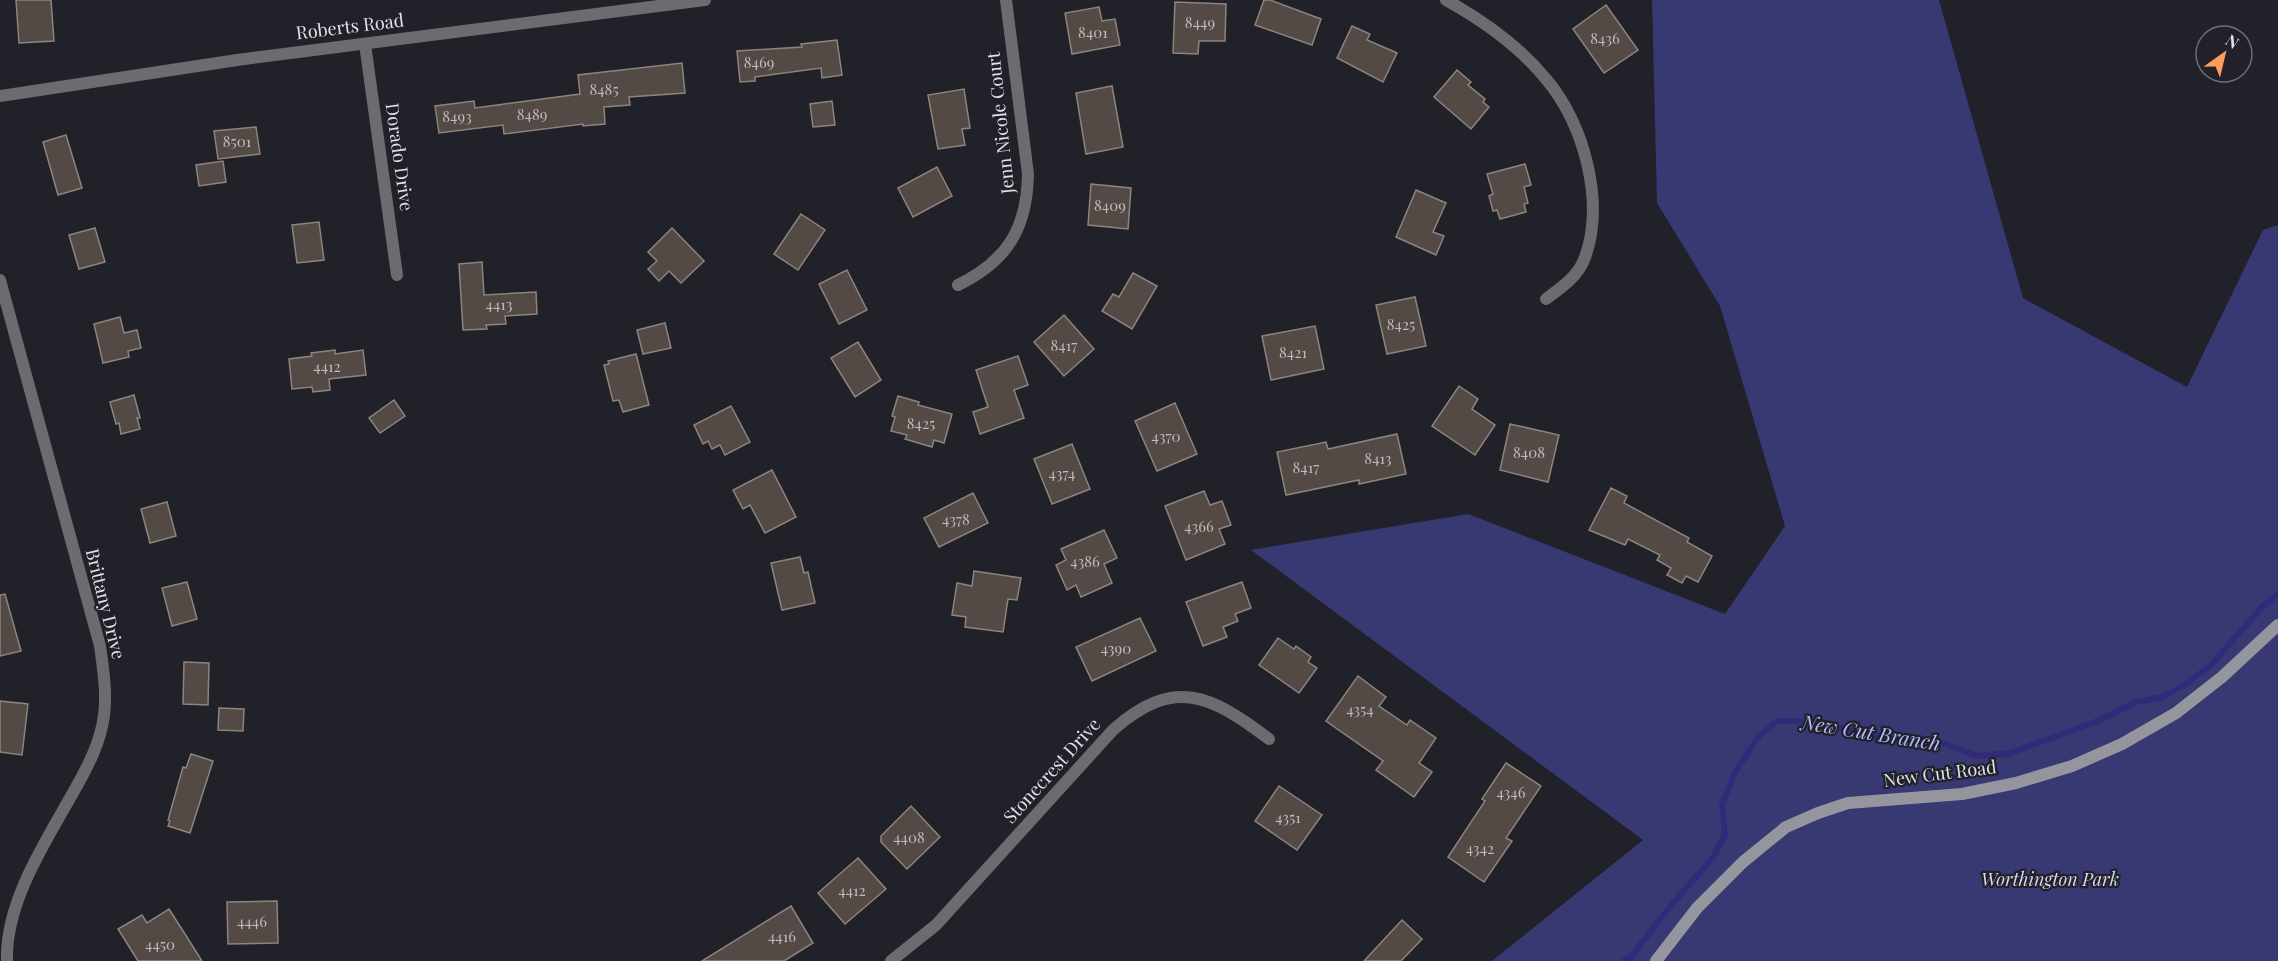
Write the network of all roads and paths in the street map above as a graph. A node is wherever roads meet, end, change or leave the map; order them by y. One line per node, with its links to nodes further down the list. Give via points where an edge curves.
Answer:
1 (705, 0): 4 (street, Roberts Road)
2 (1006, 0): 8 (street, Jenn Nicole Court, via 1028,200 1006,249 981,274)
3 (1446, 0): 9 (street, via 1490,28 1539,71 1563,102 1580,139 1593,204 1590,234 1584,260 1576,273)
4 (365, 44): 5 (street, Roberts Road); 6 (street, Dorado Drive)
5 (0, 96)
6 (397, 275)
7 (0, 280): 12 (street, Brittany Drive, via 100,646 105,684 104,715 97,742 22,892 6,947)
8 (958, 285)
9 (1546, 299)
10 (2278, 625): 14 (street, New Cut Road, via 2176,713 2122,744 2072,766 1962,794 1848,803 1786,827 1743,862 1697,908)
11 (1269, 739): 13 (street, Stonecrest Drive, via 1237,714 1200,698 1177,696 1152,702 1130,714 936,925)
12 (7, 961)
13 (891, 961)
14 (1656, 961)

